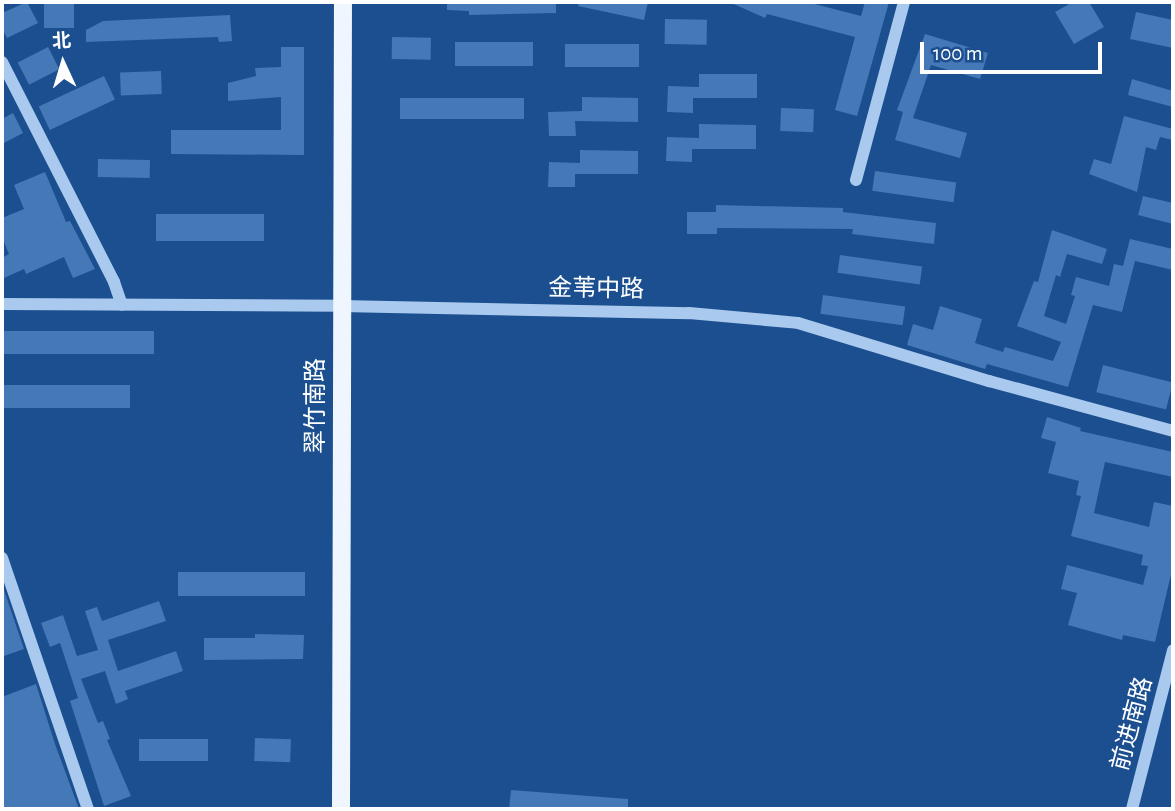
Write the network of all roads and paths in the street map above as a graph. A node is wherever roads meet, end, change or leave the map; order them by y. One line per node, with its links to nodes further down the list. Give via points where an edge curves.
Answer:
1 (330, 2): 8 (main road, 翠竹南路)
2 (343, 2): 8 (main road, 翠竹南路)
3 (904, 2): 5 (street)
4 (2, 62): 7 (street)
5 (856, 180)
6 (2, 304): 7 (street, 金苇中路)
7 (121, 304): 8 (street, 金苇中路)
8 (335, 306): 9 (street, 金苇中路, via 689,313 798,323); 13 (main road, 翠竹南路); 14 (main road, 翠竹南路)
9 (1173, 430)
10 (2, 558): 12 (street)
11 (1173, 650): 15 (street, 前进南路)
12 (88, 809)
13 (329, 809)
14 (341, 809)
15 (1132, 809)

